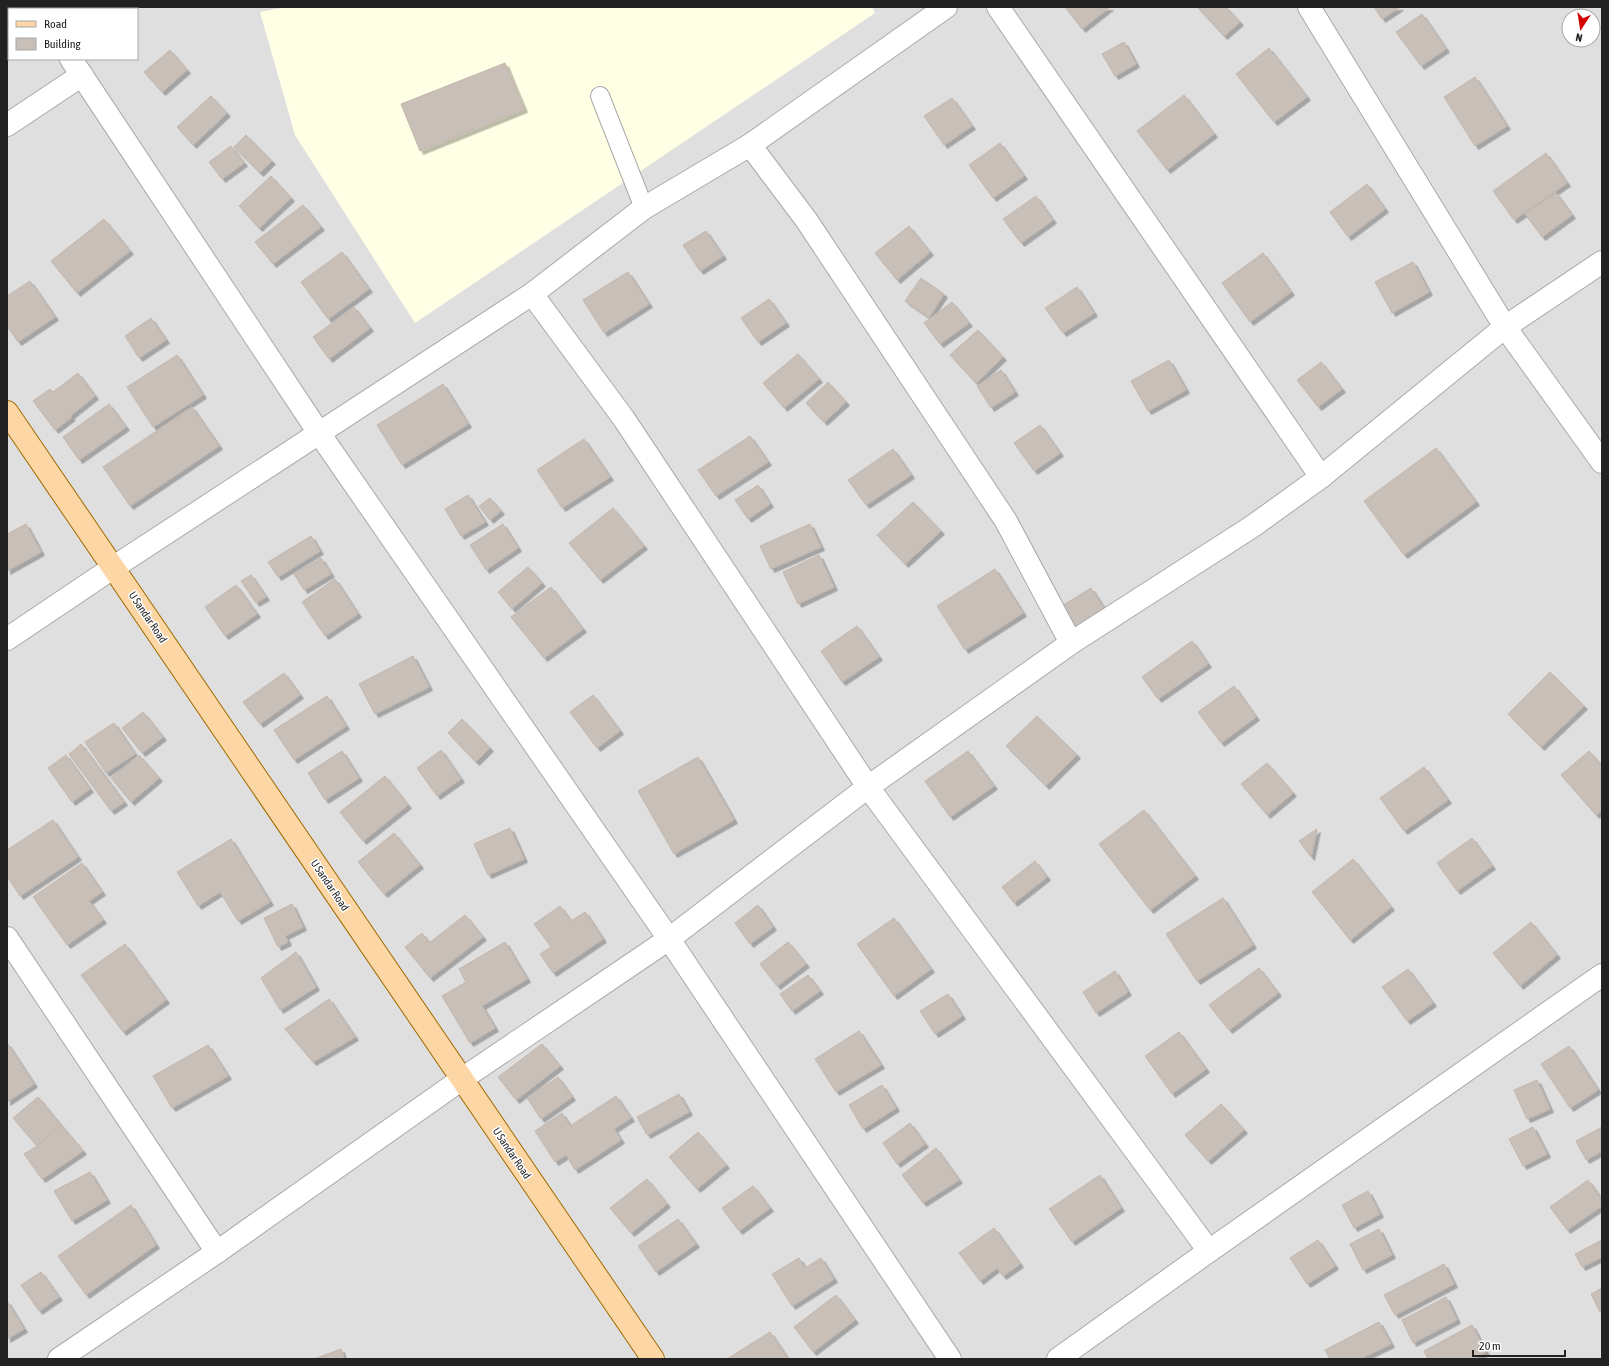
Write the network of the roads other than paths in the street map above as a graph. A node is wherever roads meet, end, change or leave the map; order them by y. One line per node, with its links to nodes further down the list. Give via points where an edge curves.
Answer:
1 (946, 7): 7 (street)
2 (998, 7): 15 (street)
3 (1309, 7): 11 (street)
4 (76, 67): 6 (street); 13 (street)
5 (600, 96): 8 (lane)
6 (7, 125)
7 (750, 145): 8 (street); 18 (street, via 807,221 1006,521)
8 (644, 208): 10 (street)
9 (1602, 262): 11 (street)
10 (532, 294): 13 (street); 19 (street, via 624,419)
11 (1505, 328): 14 (street); 15 (street)
12 (7, 412): 16 (main road, U Sandar Road)
13 (319, 433): 16 (street); 21 (street)
14 (1602, 462)
15 (1321, 477): 18 (street, via 1253,526)
16 (114, 567): 17 (street); 23 (main road, U Sandar Road)
17 (7, 639)
18 (1071, 643): 19 (street)
19 (868, 787): 21 (street); 24 (street)
20 (7, 938): 25 (street)
21 (669, 939): 23 (street); 28 (street)
22 (1602, 976): 24 (street)
23 (462, 1079): 25 (street); 27 (main road, U Sandar Road)
24 (1208, 1251): 29 (street)
25 (217, 1252): 26 (street)
26 (59, 1359)
27 (653, 1359)
28 (950, 1359)
29 (1058, 1359)

